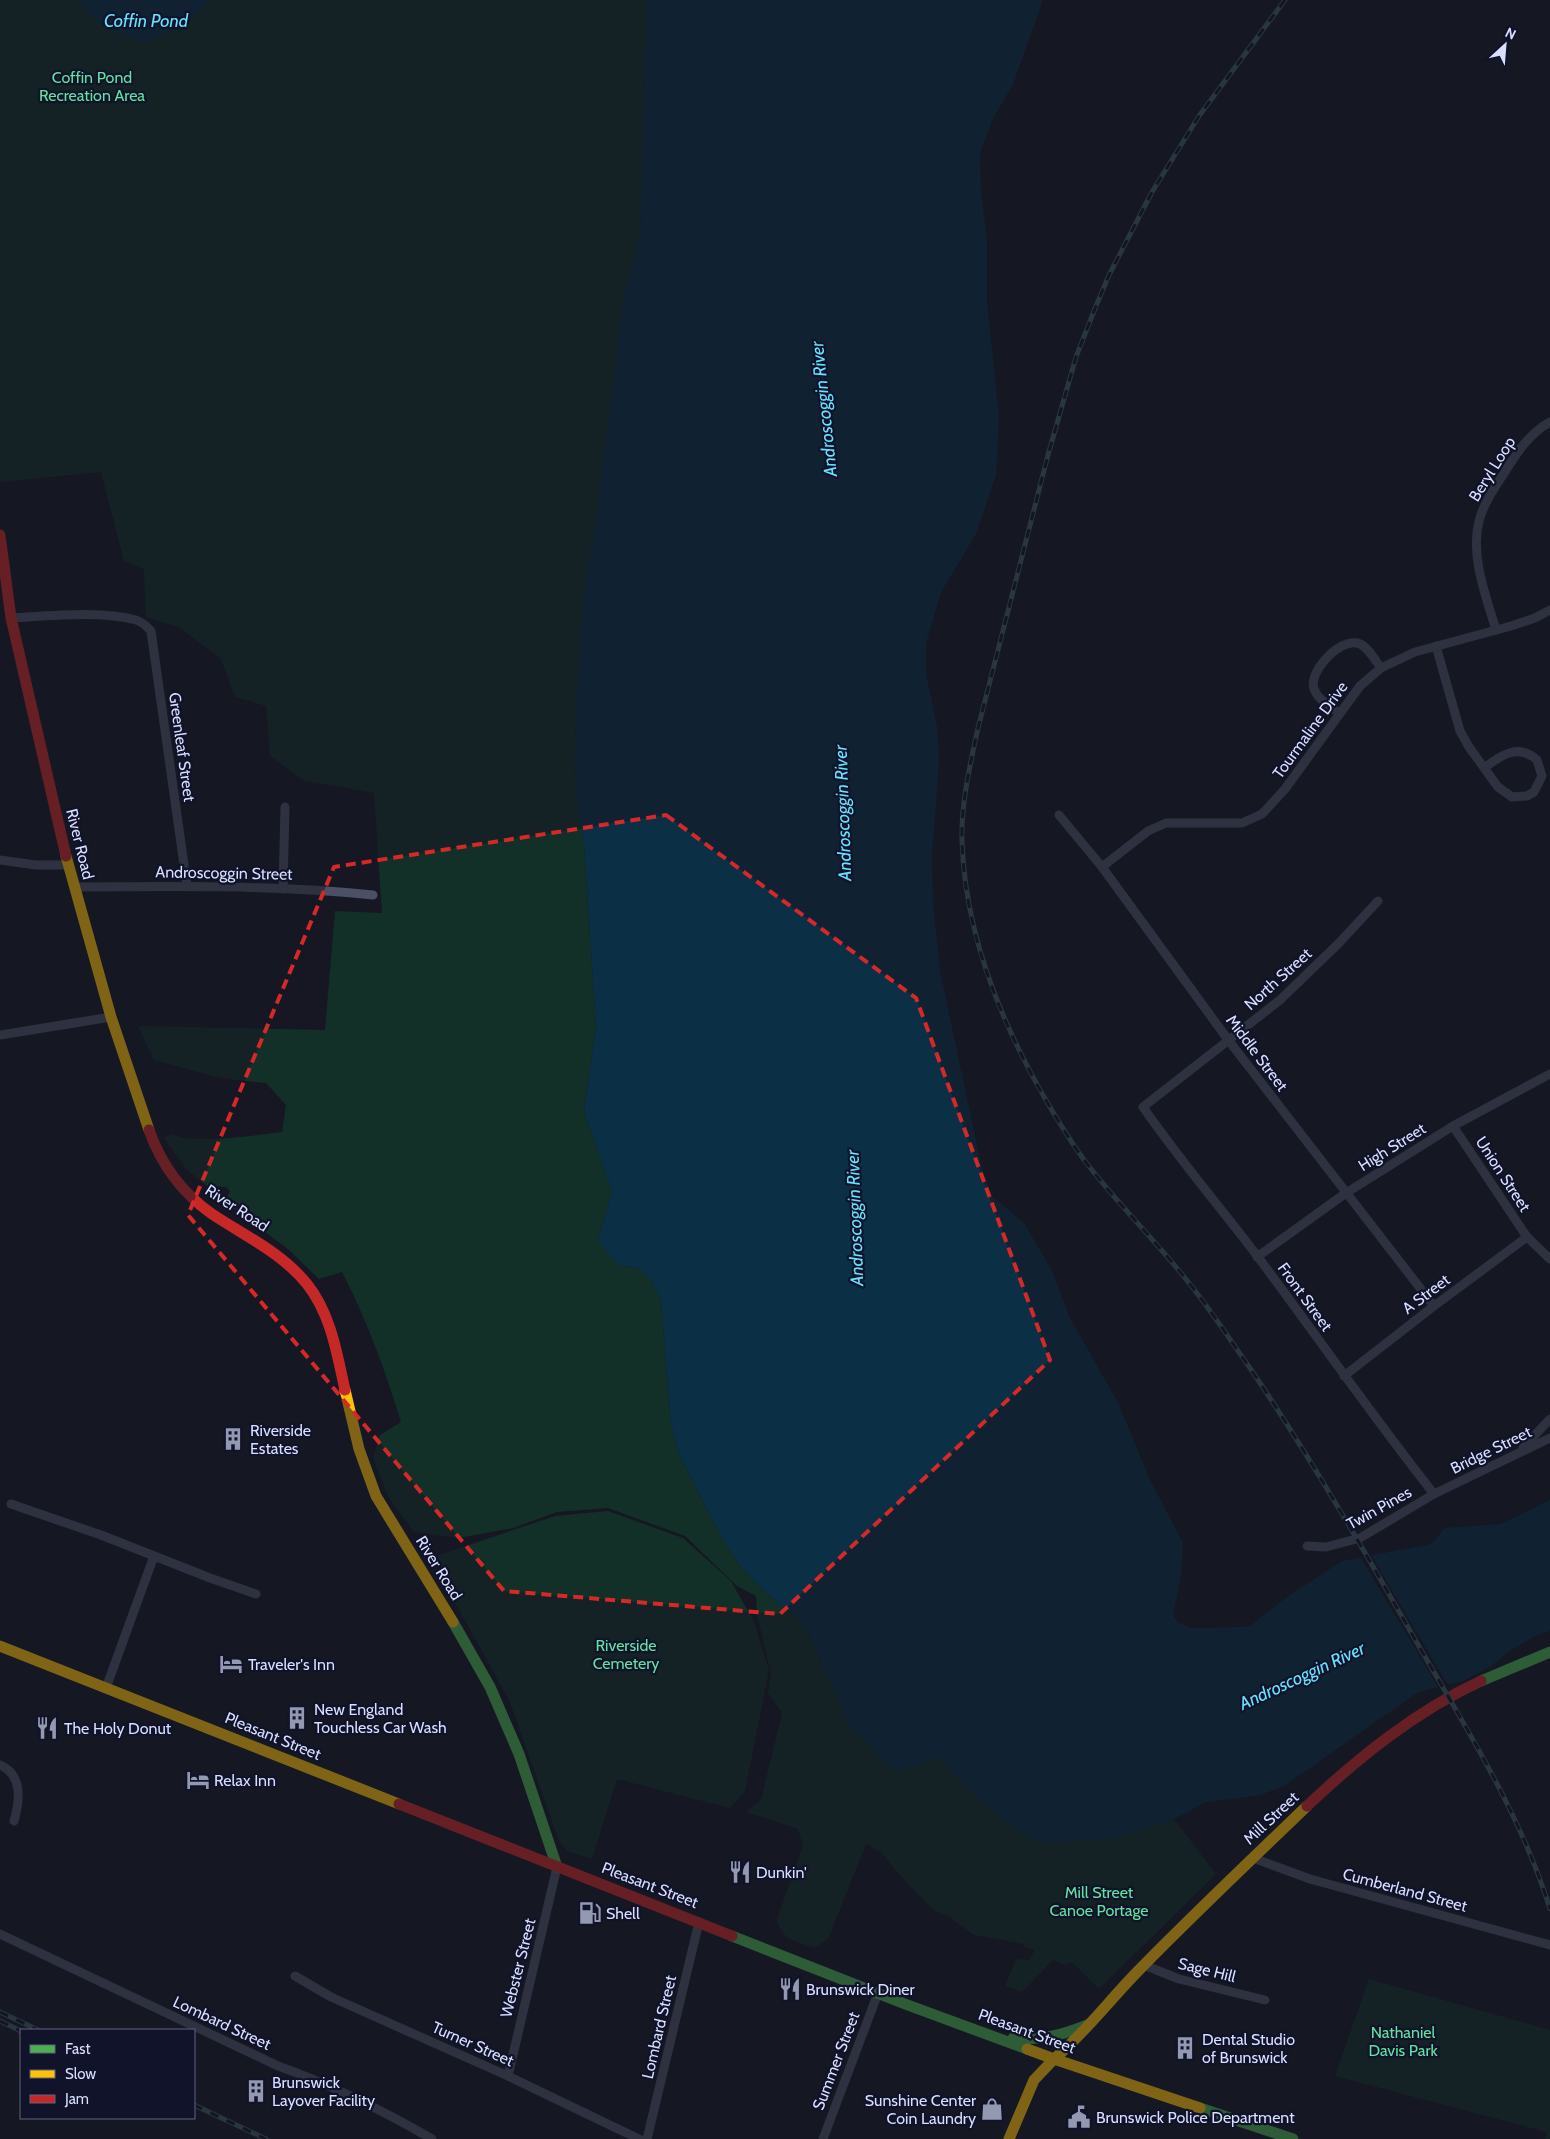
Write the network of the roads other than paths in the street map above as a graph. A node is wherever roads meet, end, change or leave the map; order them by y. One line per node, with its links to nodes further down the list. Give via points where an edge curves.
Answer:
1 (1550, 422): 6 (street, Beryl Loop, via 1518,452 1485,505 1479,522 1477,557)
2 (0, 535): 3 (main road, River Road)
3 (5, 605): 5 (main road, River Road)
4 (1550, 610): 6 (street, Tourmaline Drive)
5 (11, 618): 14 (main road, River Road); 16 (street, Greenleaf Street, via 121,617 137,620 151,631)
6 (1496, 630): 7 (street, Tourmaline Drive)
7 (1436, 646): 8 (street, Tourmaline Drive, via 1414,652); 10 (street, via 1460,731)
8 (1381, 668): 9 (street, Tourmaline Drive, via 1360,686); 9 (street, via 1366,648 1358,643 1340,645 1320,667 1312,682 1318,697)
9 (1339, 713): 15 (street, Tourmaline Drive, via 1284,790 1262,814 1242,823 1166,823 1148,831)
10 (1484, 768): 10 (street, via 1498,787 1512,797 1534,792 1542,776 1537,760 1524,752 1507,753)
11 (286, 807): 18 (street)
12 (1058, 815): 15 (street, Middle Street)
13 (0, 860): 14 (street)
14 (68, 865): 17 (main road, River Road)
15 (1102, 867): 23 (street, Middle Street)
16 (187, 886): 17 (street, Androscoggin Street); 18 (street, Androscoggin Street)
17 (74, 887): 21 (main road, River Road)
18 (282, 890): 19 (street, Androscoggin Street)
19 (372, 895)
20 (1378, 901): 23 (street, North Street, via 1280,1000)
21 (111, 1017): 22 (street); 47 (main road, River Road, via 145,1122 160,1157 174,1179 211,1213 252,1237 292,1268 321,1306 331,1329 359,1449 376,1496 490,1687 519,1754)
22 (0, 1035)
23 (1229, 1041): 25 (street, North Street); 27 (street, Middle Street)
24 (1550, 1074): 26 (street, High Street)
25 (1143, 1107): 29 (street, Front Street)
26 (1453, 1126): 27 (street, High Street); 28 (street, Union Street)
27 (1346, 1193): 29 (street, High Street); 31 (street, Middle Street)
28 (1527, 1237): 30 (street, Union Street); 31 (street, A Street)
29 (1257, 1257): 32 (street, Front Street)
30 (1550, 1259)
31 (1434, 1306): 32 (street, A Street)
32 (1344, 1376): 36 (street, Front Street)
33 (1550, 1420): 35 (street)
34 (1550, 1438): 35 (street, Bridge Street)
35 (1519, 1452): 36 (street, Bridge Street)
36 (1434, 1494): 38 (street, Twin Pines, via 1360,1538 1338,1545)
37 (11, 1504): 39 (street)
38 (1307, 1546)
39 (154, 1556): 40 (street); 43 (street)
40 (256, 1594)
41 (0, 1646): 43 (main road, Pleasant Street)
42 (1550, 1652): 46 (main road, Mill Street, via 1471,1685 1414,1720 1333,1782)
43 (106, 1688): 47 (main road, Pleasant Street)
44 (0, 1765): 45 (street, via 12,1773 17,1782 19,1793)
45 (14, 1821)
46 (1253, 1858): 50 (street, Cumberland Street, via 1310,1879); 51 (main road, Mill Street)
47 (557, 1867): 48 (main road, Pleasant Street); 58 (street, Webster Street)
48 (699, 1922): 53 (main road, Pleasant Street); 61 (street, Lombard Street)
49 (0, 1934): 59 (street, Lombard Street, via 278,2066 317,2080)
50 (1550, 1945)
51 (1144, 1965): 54 (street, Sage Hill, via 1180,1979); 55 (main road, Mill Street)
52 (295, 1976): 58 (street, Turner Street, via 331,1997)
53 (878, 1993): 56 (main road, Pleasant Street); 62 (street, Summer Street)
54 (1265, 2000)
55 (1089, 2024): 56 (main road, via 1043,2040); 57 (main road, Mill Street)
56 (988, 2035): 57 (main road, Pleasant Street)
57 (1054, 2059): 63 (main road, Mill Street, via 1034,2080); 64 (main road, Pleasant Street)
58 (508, 2076): 60 (street, Turner Street)
59 (432, 2139)
60 (639, 2139)
61 (647, 2139)
62 (823, 2139)
63 (1009, 2139)
64 (1293, 2139)

